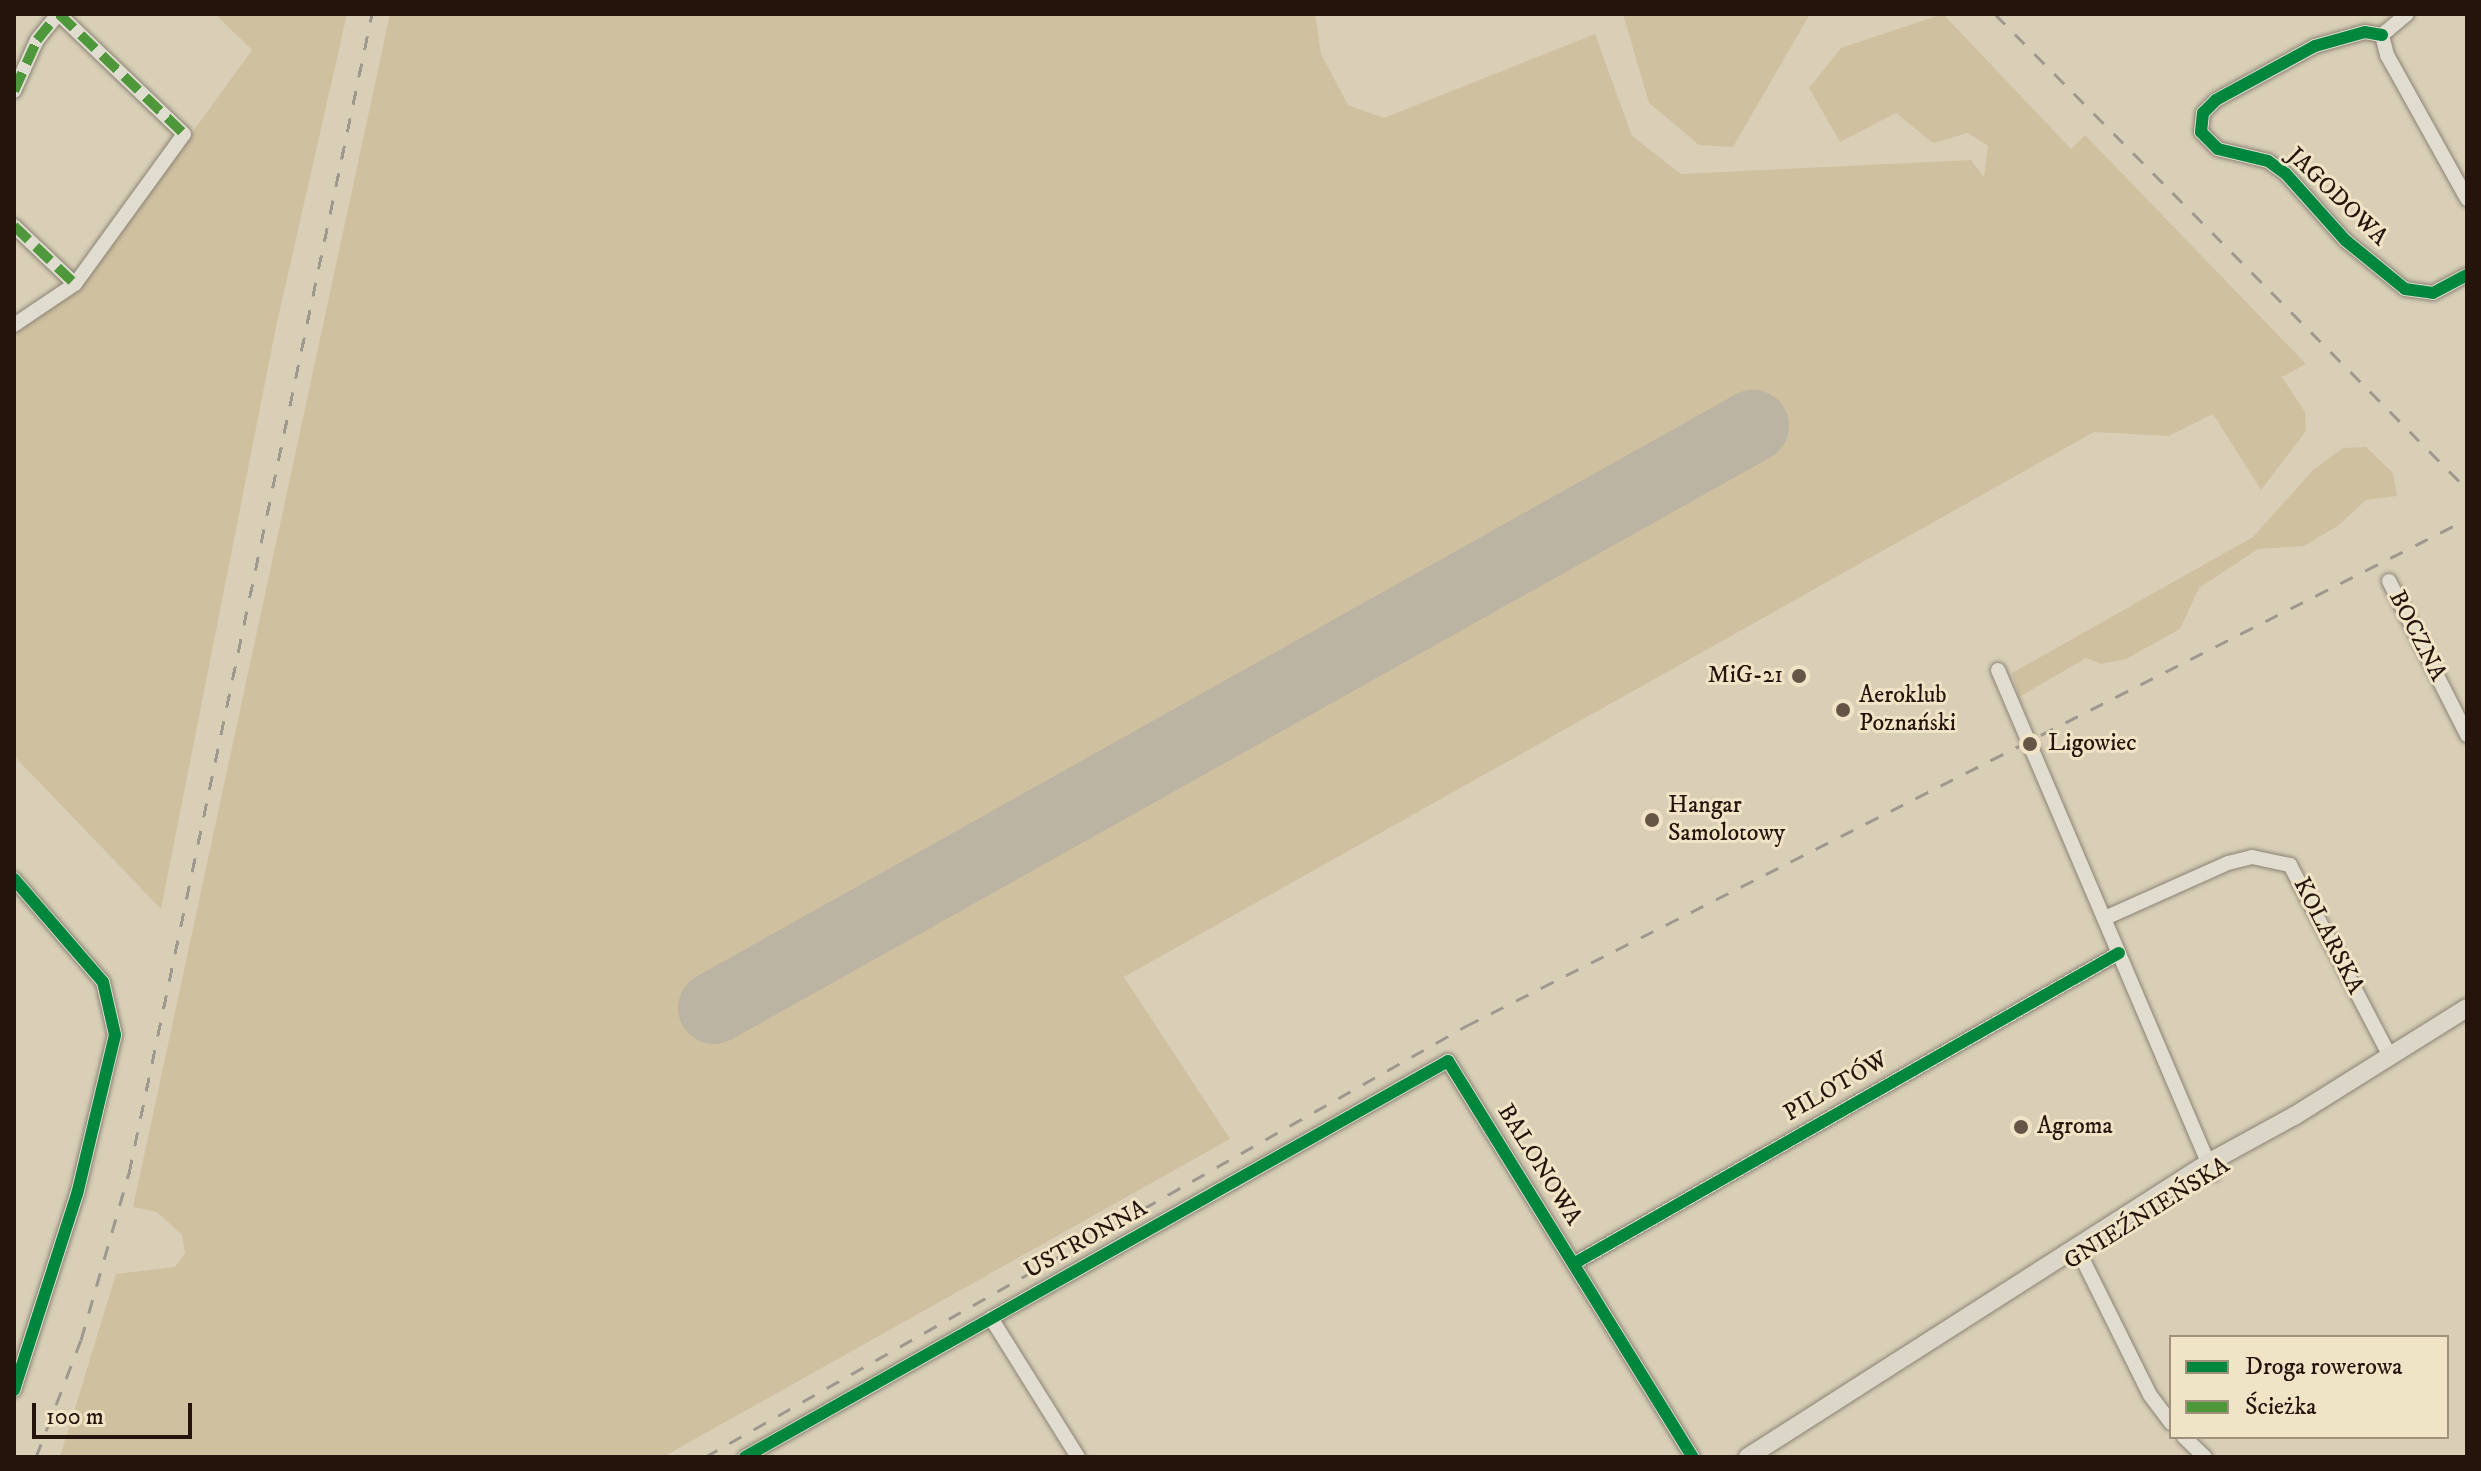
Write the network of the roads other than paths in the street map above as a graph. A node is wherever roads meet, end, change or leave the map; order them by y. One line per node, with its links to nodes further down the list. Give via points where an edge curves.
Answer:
1 (59, 14): 4 (street, via 37,40); 8 (street, via 184,134)
2 (2407, 14): 3 (street)
3 (2382, 35): 5 (street, via 2387,55); 7 (street, JAGODOWA, via 2365,32 2315,46 2216,100 2203,113 2201,132 2218,149 2268,161 2286,174 2345,240 2405,289 2433,293)
4 (14, 91)
5 (2467, 199)
6 (14, 226): 8 (street)
7 (2467, 275)
8 (75, 284): 9 (street)
9 (14, 325)
10 (2389, 581): 12 (street, BOCZNA)
11 (1998, 670): 14 (street)
12 (2467, 735)
13 (14, 879): 23 (street, via 85,956 109,995 114,1018 77,1194)
14 (2105, 918): 15 (street); 17 (street, KOLARSKA, via 2228,863 2252,857 2290,865)
15 (2119, 953): 19 (street); 21 (street, PILOTÓW)
16 (2467, 1008): 17 (main road, GNIEŹNIEŃSKA)
17 (2390, 1056): 19 (main road, GNIEŹNIEŃSKA)
18 (1448, 1061): 21 (street, BALONOWA); 22 (street, USTRONNA)
19 (2211, 1168): 20 (main road, GNIEŹNIEŃSKA)
20 (2079, 1251): 25 (street, via 2150,1395); 30 (main road, GNIEŹNIEŃSKA)
21 (1575, 1263): 29 (street, BALONOWA)
22 (991, 1318): 27 (street, USTRONNA); 28 (street)
23 (21, 1350): 24 (street)
24 (14, 1390)
25 (2169, 1420)
26 (2186, 1439): 31 (street)
27 (745, 1457)
28 (1078, 1457)
29 (1693, 1457)
30 (1748, 1457)
31 (2205, 1457)

